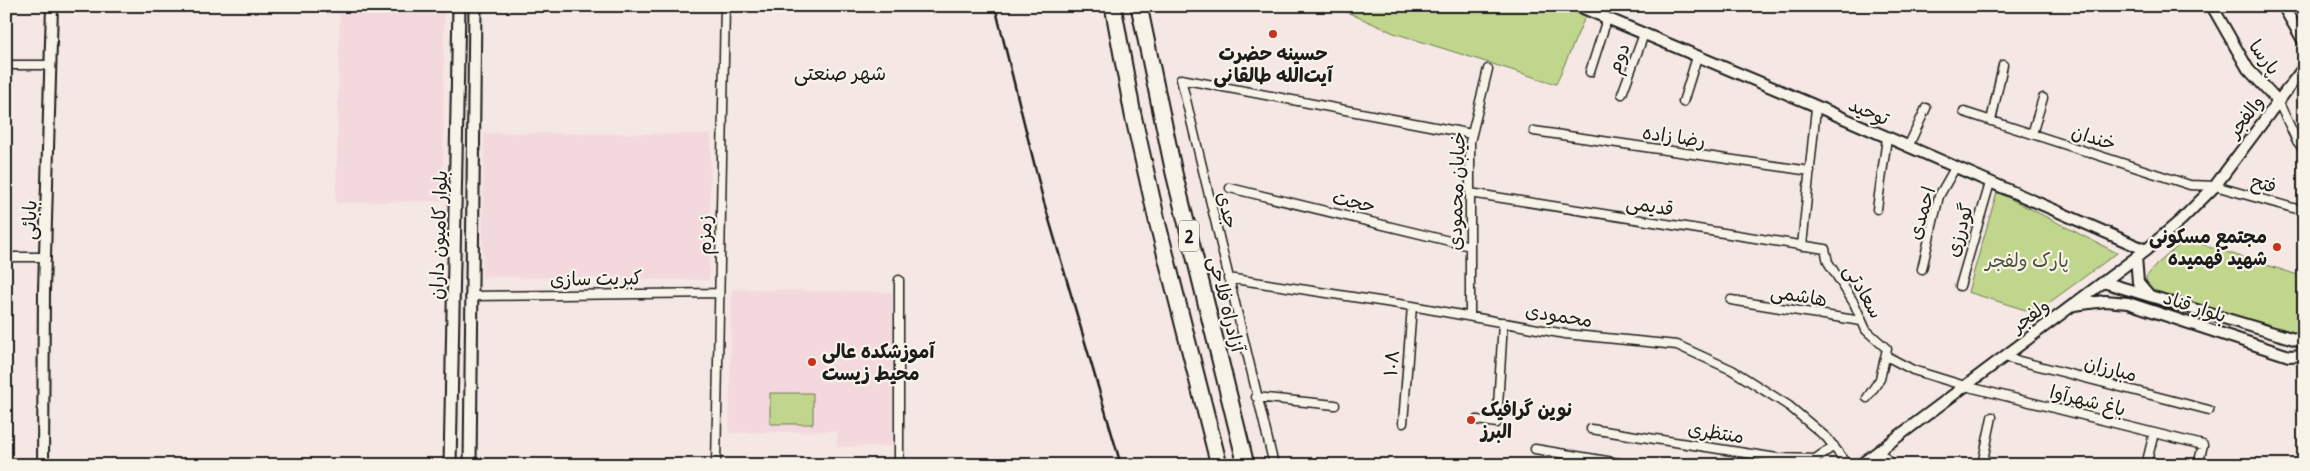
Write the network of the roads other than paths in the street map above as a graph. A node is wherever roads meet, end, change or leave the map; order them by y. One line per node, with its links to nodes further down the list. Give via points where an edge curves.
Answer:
1 (52, 6): 15 (street, بابائی)
2 (459, 6): 64 (main road, بلوار کامیون داران)
3 (475, 6): 56 (main road, بلوار کامیون داران)
4 (725, 6): 55 (street, زمزم)
5 (1113, 6): 92 (highway, 2, via 1158,225)
6 (1139, 6): 93 (highway, آزادراه فلاحی / 2, via 1174,173)
7 (1578, 6): 10 (street, توحید)
8 (2212, 6): 23 (street, پارسا, via 2248,70)
9 (2283, 6): 12 (street)
10 (1607, 19): 11 (street, توحید); 19 (street)
11 (1644, 34): 13 (street, توحید); 21 (street, دوم)
12 (2304, 42)
13 (1697, 57): 24 (street); 25 (street, توحید)
14 (6, 65): 15 (street)
15 (51, 65): 48 (street, بابائی)
16 (2004, 65): 28 (street)
17 (2304, 67): 20 (street, والفجر)
18 (1488, 69): 30 (street, خیابان محمودی)
19 (1590, 72)
20 (2300, 78): 23 (street, والفجر)
21 (1622, 94)
22 (2044, 98): 31 (street)
23 (2278, 101): 34 (street); 38 (street, والفجر)
24 (1683, 102)
25 (1816, 108): 32 (street, توحید); 36 (street)
26 (1926, 108): 33 (street)
27 (1964, 112): 28 (street, خندان)
28 (1991, 121): 31 (street, خندان)
29 (1534, 131): 36 (street, رضا زاده)
30 (1472, 134): 40 (street, خیابان محمودی); 51 (street, جدی, via 1181,79)
31 (2032, 134): 38 (street, خندان, via 2190,185)
32 (1887, 138): 33 (street, توحید); 41 (street)
33 (1908, 148): 35 (street, توحید)
34 (2304, 150)
35 (1955, 168): 37 (street, توحید); 50 (street, احمدی, via 1938,196)
36 (1810, 171): 44 (street)
37 (1990, 183): 46 (street, توحید); 54 (street, گودرزی)
38 (2215, 186): 42 (street, فتح); 46 (street, ولفجر)
39 (1230, 188): 43 (street, حجت)
40 (1470, 193): 43 (street, خیابان محمودی); 44 (street, قدیمی)
41 (1877, 209)
42 (2304, 211)
43 (1470, 246): 61 (street, خیابان محمودی)
44 (1802, 246): 45 (street, قدیمی)
45 (1825, 249): 62 (street, سعادتی, via 1828,262 1854,302)
46 (2146, 250): 49 (street, ولفجر)
47 (6, 257): 48 (street)
48 (45, 257): 83 (street, بابائی)
49 (2136, 257): 53 (street, ولفجر); 57 (street, via 2138,282)
50 (1922, 269)
51 (1228, 278): 60 (street, محمودی); 71 (street, جدی)
52 (899, 280): 91 (street)
53 (2104, 282): 57 (street, بلوار قناد); 59 (street, ولفجر)
54 (1960, 286)
55 (719, 293): 56 (street, کبریت سازی); 90 (street, زمزم)
56 (472, 296): 65 (main road, بلوار کامیون داران)
57 (2150, 296): 66 (street, بلوار قناد)
58 (1731, 300): 62 (street, هاشمی)
59 (2072, 305): 67 (street, بلوار قناد, via 2128,302 2289,356); 69 (street, ولفجر)
60 (1412, 306): 61 (street, محمودی); 77 (street, ۱۰۸)
61 (1470, 316): 63 (street, محمودی)
62 (1861, 321): 68 (street, سعادتی, via 1887,349)
63 (1503, 322): 76 (street, via 1497,423); 81 (street, محمودی, via 1565,334 1677,345 1759,385 1789,406)
64 (452, 339): 65 (main road); 80 (main road, بلوار کامیون داران)
65 (471, 341): 89 (main road, بلوار کامیون داران)
66 (2304, 342)
67 (2304, 355)
68 (1886, 356): 70 (street, باغ شهرآوا, via 1913,370); 72 (street, via 1880,378)
69 (2004, 356): 70 (street, ولفجر); 74 (street, مبارزان)
70 (1965, 386): 79 (street, باغ شهرآوا); 84 (street, ولفجر)
71 (1256, 397): 73 (street); 94 (street, جدی)
72 (1867, 398)
73 (1335, 405)
74 (2209, 410)
75 (1992, 417): 99 (street)
76 (1476, 420)
77 (1403, 423)
78 (1591, 429): 81 (street, منتظری, via 1777,458 1815,458)
79 (2154, 433): 100 (street); 101 (street, باغ شهرآوا, via 2203,445)
80 (452, 443): 87 (main road); 88 (main road, بلوار کامیون داران)
81 (1834, 446): 96 (street, محمودی)
82 (1535, 449): 95 (street)
83 (43, 451): 85 (street, بابائی); 86 (street)
84 (1878, 451): 97 (street, ولفجر); 98 (street)
85 (43, 465)
86 (51, 465)
87 (442, 465)
88 (450, 465)
89 (470, 465)
90 (716, 465)
91 (899, 465)
92 (1219, 465)
93 (1246, 465)
94 (1274, 465)
95 (1631, 465)
96 (1848, 465)
97 (1860, 465)
98 (1893, 465)
99 (1982, 465)
100 (2146, 465)
101 (2198, 465)

